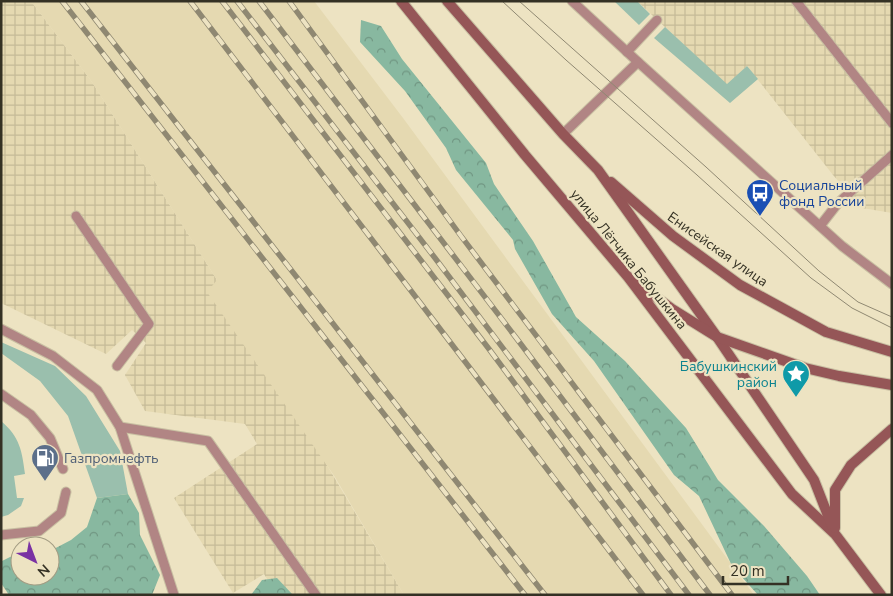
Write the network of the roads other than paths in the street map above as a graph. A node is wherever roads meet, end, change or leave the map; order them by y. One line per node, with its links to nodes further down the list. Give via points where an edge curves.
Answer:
1 (401, 1): 14 (main road, улица Лётчика Бабушкина)
2 (447, 1): 9 (main road, улица Лётчика Бабушкина)
3 (572, 1): 6 (lane)
4 (796, 1): 8 (lane)
5 (658, 20): 6 (lane)
6 (627, 52): 7 (lane)
7 (638, 62): 9 (lane); 13 (lane)
8 (892, 123)
9 (563, 134): 11 (main road, улица Лётчика Бабушкина)
10 (892, 155): 13 (lane, via 838,203)
11 (598, 170): 17 (main road, улица Лётчика Бабушкина); 18 (main road, Енисейская улица, via 673,236 740,285 826,332)
12 (76, 216): 19 (lane, via 149,324)
13 (820, 226): 15 (lane)
14 (628, 276): 17 (main road); 26 (main road, улица Лётчика Бабушкина, via 792,494)
15 (892, 284)
16 (1, 329): 22 (lane, via 53,356 96,390)
17 (717, 337): 20 (main road, via 805,368); 26 (main road, улица Лётчика Бабушкина, via 814,480)
18 (892, 352)
19 (117, 366)
20 (892, 385)
21 (1, 394): 24 (lane, via 31,415 50,438)
22 (120, 427): 28 (lane); 29 (lane, via 208,441)
23 (892, 430): 26 (main road, via 850,465 835,490)
24 (63, 469)
25 (66, 492): 27 (lane, via 61,513 38,531)
26 (835, 534): 30 (main road, улица Лётчика Бабушкина)
27 (1, 535)
28 (174, 595)
29 (316, 595)
30 (881, 595)

